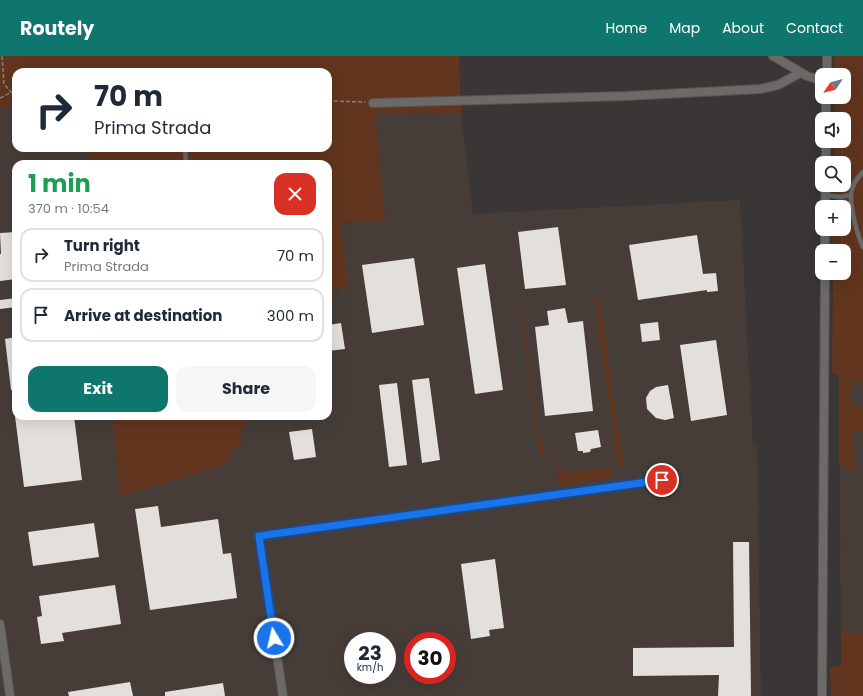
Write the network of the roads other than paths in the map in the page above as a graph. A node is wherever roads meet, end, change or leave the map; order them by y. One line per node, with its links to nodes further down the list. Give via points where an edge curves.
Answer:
1 (773, 56): 4 (street)
2 (827, 56): 3 (street)
3 (826, 68)
4 (800, 73): 5 (street); 6 (street, via 778,86 760,89 626,96)
5 (815, 78)
6 (373, 103)
7 (863, 172): 9 (lane)
8 (826, 195): 9 (lane); 10 (street)
9 (851, 195): 11 (lane, via 856,230)
10 (826, 200)
11 (863, 247)
12 (825, 280): 17 (street)
13 (662, 480): 16 (street, via 259,536)
14 (0, 624): 15 (street)
15 (10, 696)
16 (283, 696)
17 (822, 696)

